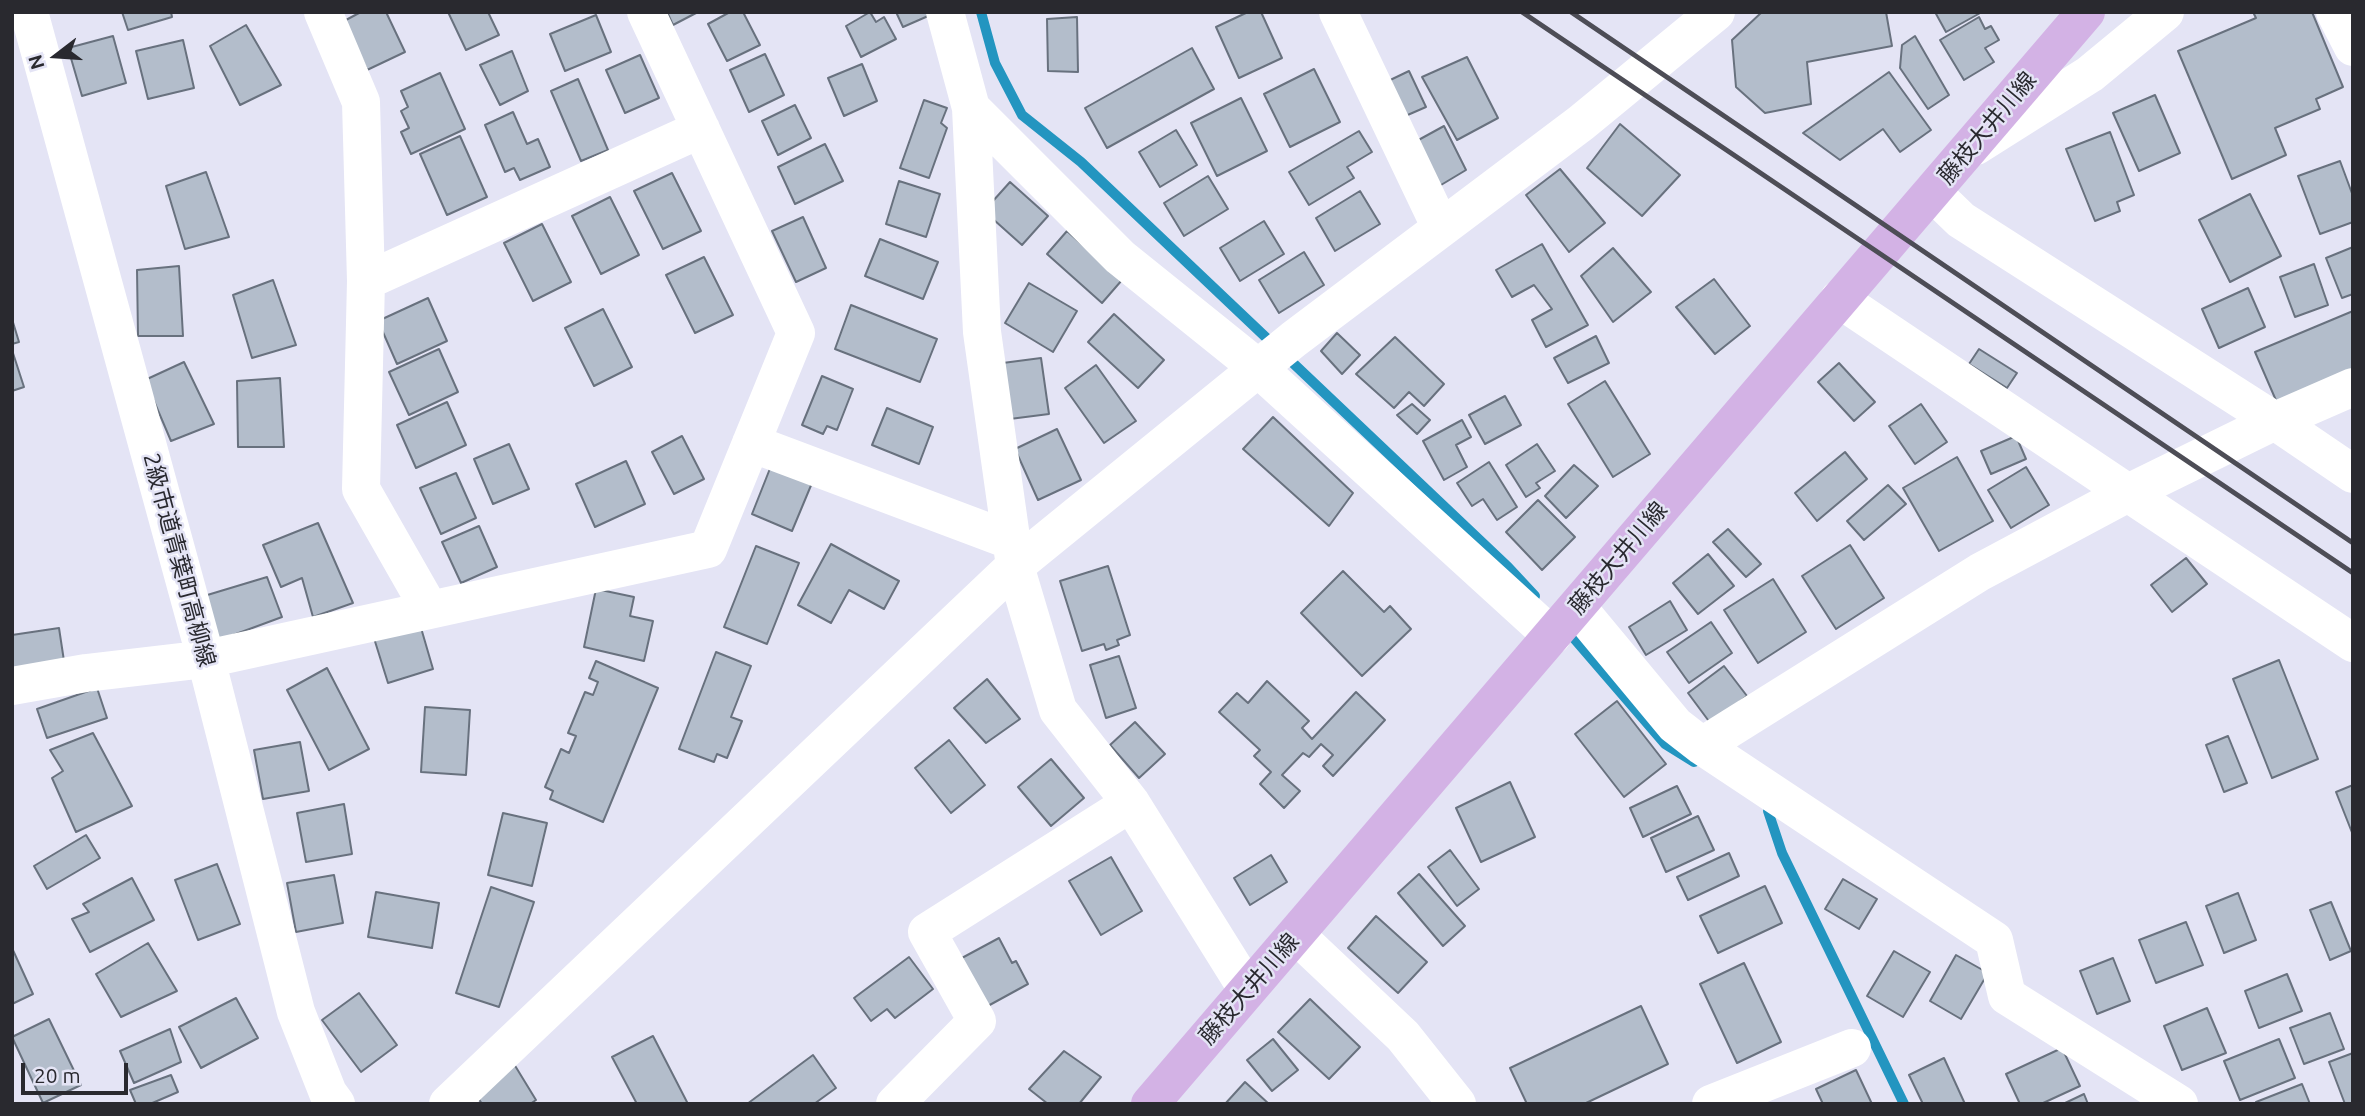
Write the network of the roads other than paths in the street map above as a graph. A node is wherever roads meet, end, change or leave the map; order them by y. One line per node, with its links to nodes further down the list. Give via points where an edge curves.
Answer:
1 (29, 12): 29 (street, 2級市道青葉町高柳線)
2 (323, 12): 16 (street, via 361,102)
3 (646, 12): 12 (street)
4 (945, 12): 11 (street)
5 (1338, 12): 15 (street)
6 (2086, 12): 13 (main road, 藤枝大井川線)
7 (2165, 12): 13 (street, via 2090,74)
8 (2335, 12): 10 (street)
9 (1700, 16): 15 (street, via 1581,122)
10 (2353, 47)
11 (971, 107): 18 (street, via 1120,257); 24 (street, via 982,332)
12 (701, 130): 16 (street); 21 (street, via 796,333)
13 (1967, 151): 14 (main road, 藤枝大井川線)
14 (1933, 192): 17 (main road, 藤枝大井川線); 20 (street, via 1961,220)
15 (1441, 228): 18 (street)
16 (366, 281): 26 (street, via 361,489)
17 (1839, 299): 23 (street); 25 (main road, 藤枝大井川線)
18 (1258, 368): 24 (street); 27 (street)
19 (2353, 387): 20 (street)
20 (2275, 421): 22 (street); 23 (street)
21 (751, 443): 24 (street); 26 (street, via 708,549)
22 (2353, 474)
23 (2129, 493): 28 (street); 31 (street, via 1980,572)
24 (1013, 553): 32 (street, via 1058,710); 38 (street)
25 (1577, 607): 27 (main road, 藤枝大井川線); 31 (street, via 1675,725)
26 (429, 610): 29 (street)
27 (1552, 636): 33 (main road, 藤枝大井川線)
28 (2353, 643)
29 (206, 659): 30 (street); 37 (street, 2級市道青葉町高柳線, via 296,1012)
30 (12, 686)
31 (1702, 746): 43 (street, via 1994,940 2007,996)
32 (1131, 803): 34 (street); 39 (street, via 927,932 977,1021)
33 (1296, 935): 34 (main road, 藤枝大井川線); 41 (street, via 1403,1035)
34 (1247, 989): 40 (main road, 藤枝大井川線)
35 (1852, 1048): 36 (street)
36 (1780, 1091): 42 (street)
37 (336, 1104)
38 (448, 1104)
39 (895, 1104)
40 (1150, 1104)
41 (1457, 1104)
42 (1711, 1104)
43 (2179, 1104)

